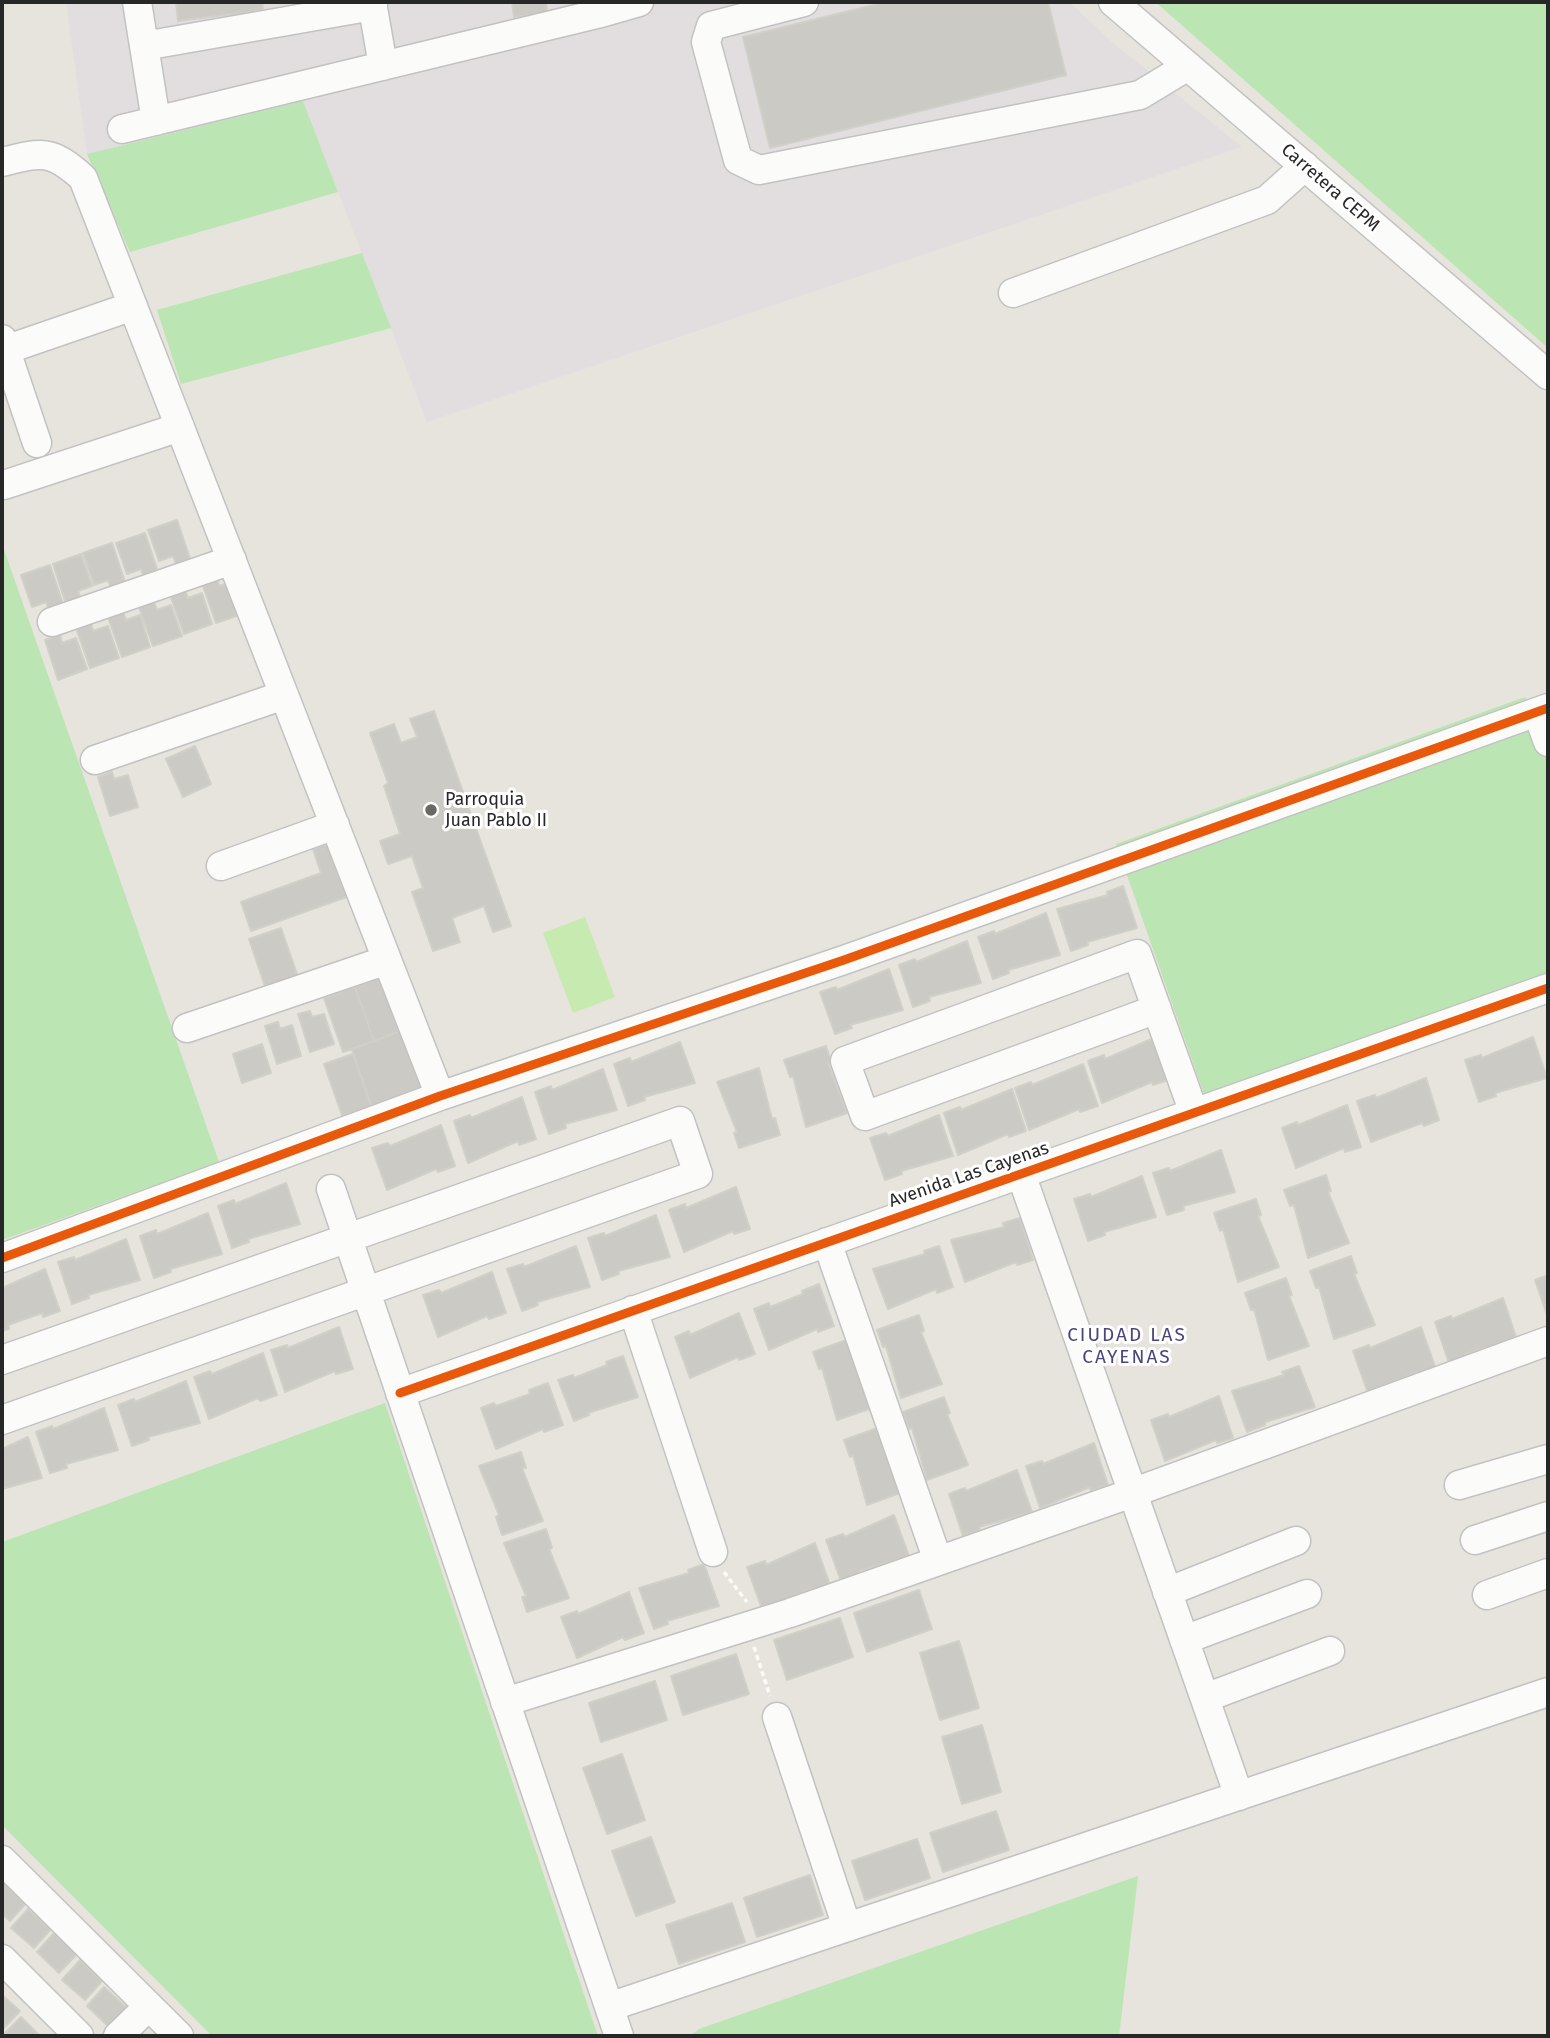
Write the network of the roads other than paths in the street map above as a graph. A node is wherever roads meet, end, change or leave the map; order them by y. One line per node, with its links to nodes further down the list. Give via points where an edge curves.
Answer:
1 (137, 2): 7 (street)
2 (639, 2): 6 (street)
3 (804, 2): 9 (street, via 711,26 706,42 738,160 759,170 1140,95)
4 (1113, 2): 9 (street, Carretera CEPM)
5 (373, 4): 7 (street); 8 (street)
6 (595, 8): 8 (street)
7 (144, 46): 10 (street)
8 (383, 66): 10 (street)
9 (1188, 66): 13 (street, Carretera CEPM)
10 (156, 121): 11 (street)
11 (122, 130)
12 (2, 162): 15 (street, via 44,153 63,160 83,178)
13 (1305, 166): 14 (street, via 1267,200); 17 (street, Carretera CEPM)
14 (1013, 293)
15 (133, 306): 16 (street); 18 (street)
16 (4, 344): 19 (street)
17 (1548, 375)
18 (180, 427): 20 (street); 21 (street)
19 (37, 443)
20 (4, 485)
21 (232, 560): 22 (street); 23 (street)
22 (52, 621)
23 (284, 695): 26 (street); 27 (street)
24 (1543, 710): 25 (street); 33 (street, via 857,955)
25 (1548, 742)
26 (94, 760)
27 (335, 825): 28 (street); 29 (street)
28 (222, 866)
29 (387, 960): 32 (street); 33 (street)
30 (1548, 988): 34 (street, Avenida Las Cayenas)
31 (1157, 1009): 31 (street, via 1137,954 845,1060 865,1116); 34 (street)
32 (187, 1028)
33 (440, 1096): 39 (street)
34 (1195, 1113): 35 (street, Avenida Las Cayenas)
35 (1021, 1174): 38 (street, Avenida Las Cayenas); 48 (street)
36 (331, 1189): 37 (street)
37 (348, 1238): 40 (street); 40 (street, via 680,1121 685,1134 698,1174); 43 (street)
38 (827, 1242): 41 (street, Avenida Las Cayenas); 53 (street)
39 (2, 1258)
40 (366, 1292): 44 (street); 45 (street)
41 (633, 1310): 44 (street, Avenida Las Cayenas); 52 (street)
42 (1548, 1341): 48 (street)
43 (2, 1360)
44 (400, 1393): 62 (street)
45 (2, 1420)
46 (1548, 1459): 47 (street)
47 (1459, 1485)
48 (1132, 1493): 53 (street); 55 (street)
49 (1548, 1516): 50 (street)
50 (1475, 1540)
51 (1296, 1541): 55 (street)
52 (713, 1552)
53 (939, 1561): 62 (street)
54 (1548, 1573): 57 (street)
55 (1167, 1592): 58 (street)
56 (1307, 1594): 58 (street)
57 (1487, 1595)
58 (1184, 1640): 61 (street)
59 (1330, 1651): 61 (street)
60 (1548, 1692): 64 (street)
61 (1205, 1698): 64 (street)
62 (505, 1702): 69 (street)
63 (776, 1717): 66 (street)
64 (1239, 1796): 66 (street)
65 (2, 1860): 68 (street)
66 (847, 1927): 69 (street)
67 (2, 1958): 70 (street)
68 (149, 2006): 71 (street); 72 (street)
69 (609, 2007): 73 (street)
70 (79, 2036)
71 (118, 2036)
72 (179, 2036)
73 (619, 2036)

